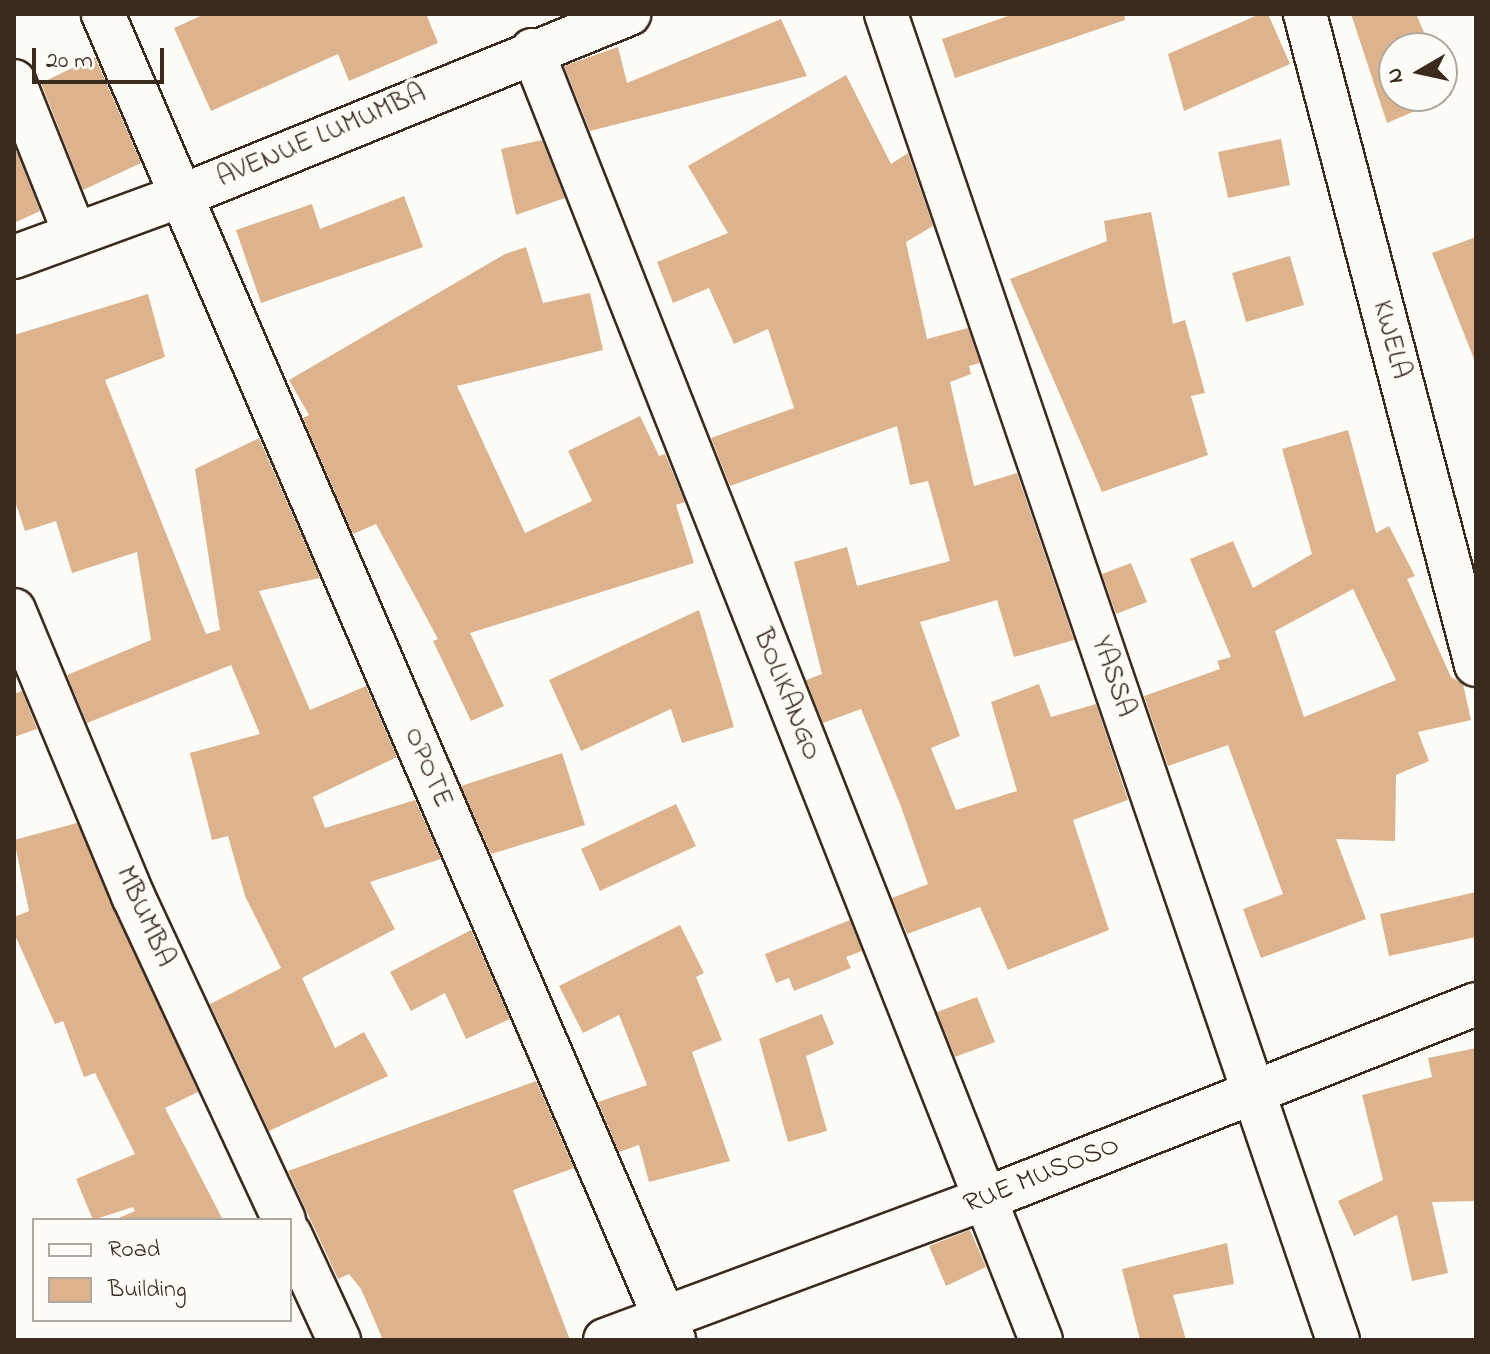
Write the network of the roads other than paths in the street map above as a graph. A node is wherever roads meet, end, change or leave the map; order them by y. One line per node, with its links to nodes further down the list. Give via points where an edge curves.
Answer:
1 (103, 14): 7 (street, OPOTE)
2 (629, 14): 5 (street, AVENUE LUMUMBA)
3 (886, 14): 13 (street, YASSA)
4 (1305, 14): 11 (street, KWELA)
5 (532, 50): 7 (street, AVENUE LUMUMBA); 14 (street, BOLIKANGO)
6 (14, 81): 8 (street)
7 (181, 196): 8 (street, AVENUE LUMUMBA); 17 (street, OPOTE)
8 (75, 234): 9 (street, AVENUE LUMUMBA)
9 (14, 257)
10 (14, 610): 15 (street, MBUMBA, via 133,896)
11 (1476, 665)
12 (1476, 1004): 13 (street, RUE MUSOSO)
13 (1253, 1091): 14 (street, RUE MUSOSO); 21 (street, YASSA)
14 (985, 1199): 17 (street, RUE MUSOSO); 20 (street, BOLIKANGO)
15 (283, 1218)
16 (292, 1238): 18 (street)
17 (669, 1329): 19 (street, RUE MUSOSO)
18 (339, 1340)
19 (605, 1340)
20 (1041, 1340)
21 (1338, 1340)

